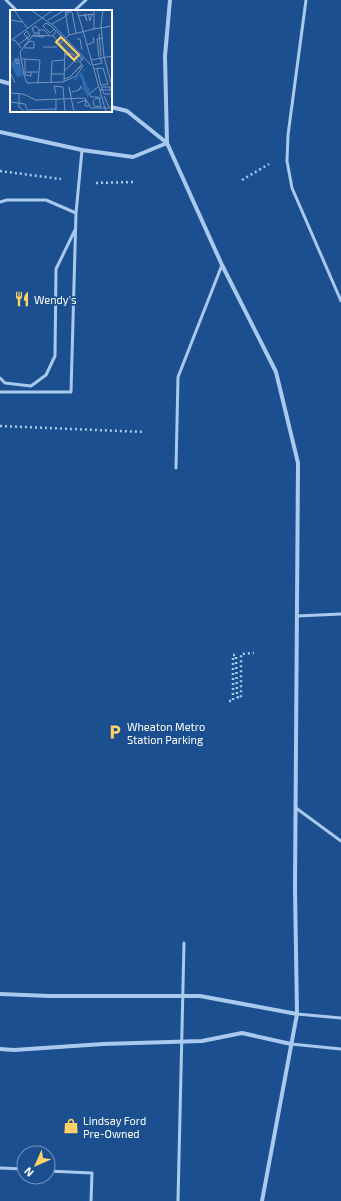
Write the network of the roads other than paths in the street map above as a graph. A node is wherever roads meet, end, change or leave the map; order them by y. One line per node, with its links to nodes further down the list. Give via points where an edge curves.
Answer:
1 (6, 0): 5 (lane)
2 (86, 0): 6 (lane)
3 (170, 0): 11 (street, via 165,56)
4 (306, 0): 17 (lane, via 288,135 287,161 292,188)
5 (16, 10)
6 (75, 10)
7 (0, 81): 8 (street)
8 (10, 84)
9 (112, 107): 11 (street, via 127,111)
10 (0, 132): 12 (street)
11 (167, 143): 12 (street, via 133,157); 16 (street)
12 (82, 150): 14 (lane)
13 (0, 202): 14 (lane, via 46,200)
14 (76, 213): 15 (lane)
15 (76, 228): 18 (lane, via 56,269 55,356 46,375 31,386 5,383); 19 (lane, via 71,392)
16 (222, 265): 20 (lane, via 178,377); 22 (street, via 276,372 298,463)
17 (341, 302)
18 (0, 378)
19 (0, 392)
20 (176, 468)
21 (341, 614): 22 (lane)
22 (297, 616): 23 (street)
23 (296, 808): 24 (lane); 27 (street)
24 (341, 841)
25 (184, 943): 36 (lane, bridge)
26 (0, 994): 27 (street, via 200,996)
27 (296, 1014): 28 (lane); 29 (street)
28 (341, 1018)
29 (291, 1044): 30 (street, via 242,1033 202,1040); 31 (lane); 37 (street)
30 (0, 1049)
31 (341, 1049)
32 (0, 1168): 33 (lane)
33 (16, 1169)
34 (56, 1171): 35 (lane, via 92,1173)
35 (91, 1201)
36 (178, 1201)
37 (262, 1201)

